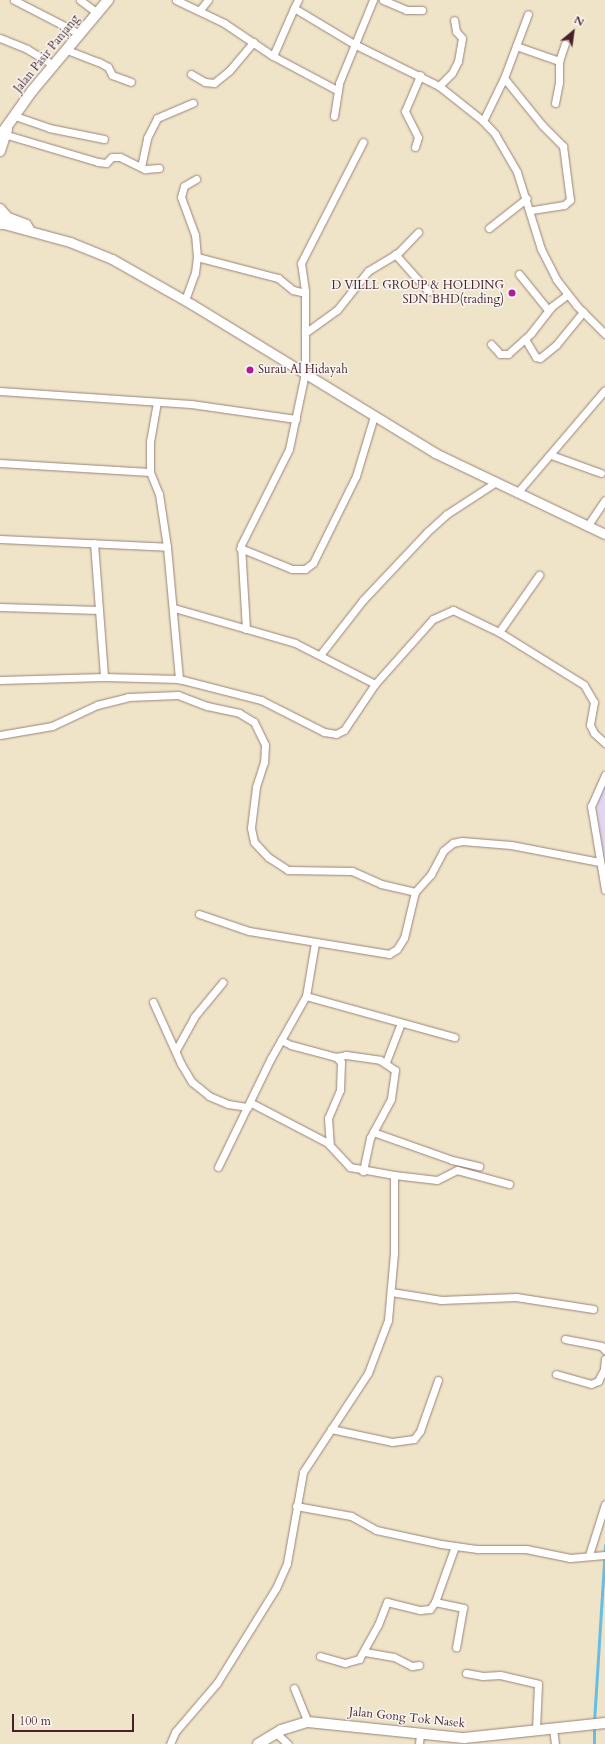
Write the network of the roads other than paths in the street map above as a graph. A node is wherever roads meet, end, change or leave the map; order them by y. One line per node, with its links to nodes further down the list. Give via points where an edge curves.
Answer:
1 (14, 0): 15 (street)
2 (80, 0): 12 (street)
3 (108, 0): 12 (main road, Jalan Pasir Panjang)
4 (176, 0): 11 (street)
5 (208, 0): 11 (street)
6 (298, 0): 9 (street)
7 (373, 0): 18 (street)
8 (383, 0): 10 (street, via 406,10)
9 (294, 8): 18 (street); 22 (street)
10 (422, 10)
11 (199, 11): 17 (street)
12 (97, 13): 15 (main road, Jalan Pasir Panjang)
13 (528, 14): 20 (street)
14 (454, 20): 29 (street, via 455,29 462,38 458,61 452,73)
15 (80, 34): 21 (main road, Jalan Pasir Panjang)
16 (0, 38): 24 (street, via 20,45)
17 (253, 42): 22 (street); 25 (street, via 229,71 214,83 205,82)
18 (354, 44): 26 (street); 30 (street)
19 (565, 44): 23 (street)
20 (516, 46): 23 (street); 27 (street)
21 (67, 50): 24 (main road, Jalan Pasir Panjang); 28 (street, via 99,62 108,67 112,75)
22 (273, 56): 30 (street)
23 (559, 61): 32 (street)
24 (54, 64): 33 (main road, Jalan Pasir Panjang)
25 (191, 74)
26 (420, 75): 29 (street); 39 (street, via 405,111 418,137)
27 (504, 78): 35 (street); 45 (street, via 542,125 563,146 570,200 564,205)
28 (131, 82)
29 (439, 86): 35 (street)
30 (337, 90): 34 (street)
31 (193, 103): 41 (street, via 157,118 147,138)
32 (555, 103)
33 (15, 116): 36 (main road); 37 (street, via 49,128)
34 (334, 116)
35 (483, 121): 44 (street, via 508,154)
36 (5, 133): 40 (main road); 41 (street, via 98,162 106,163 112,157 120,157)
37 (104, 139)
38 (363, 142): 53 (street, via 302,258 300,267)
39 (415, 147)
40 (0, 151)
41 (141, 167): 42 (street)
42 (159, 168)
43 (196, 179): 50 (street, via 184,186 182,197 195,235)
44 (527, 198): 45 (street); 47 (street)
45 (531, 210): 54 (street, via 541,249)
46 (2, 218): 55 (street, via 23,230 30,229 112,258)
47 (489, 228)
48 (418, 232): 49 (street)
49 (395, 254): 52 (street); 58 (street, via 368,272 343,304)
50 (197, 257): 53 (street, via 278,278 293,290); 55 (street, via 195,273)
51 (518, 274): 56 (street)
52 (428, 291)
53 (305, 293): 58 (street)
54 (567, 295): 56 (street); 57 (street)
55 (184, 300): 62 (street)
56 (548, 310): 60 (street)
57 (583, 312): 59 (street); 60 (street, via 556,345 540,358 536,357)
58 (305, 333): 62 (street)
59 (605, 333)
60 (525, 339): 61 (street, via 506,355 497,352)
61 (491, 344)
62 (305, 373): 66 (street); 67 (street)
63 (605, 390): 68 (street, via 577,420)
64 (0, 391): 65 (street)
65 (157, 402): 67 (street, via 191,404); 70 (street, via 150,441)
66 (374, 416): 72 (street, via 435,453); 80 (street, via 356,476 313,563 305,569 292,569)
67 (296, 419): 80 (street, via 289,449)
68 (551, 456): 71 (street); 73 (street)
69 (0, 463): 70 (street)
70 (150, 472): 79 (street, via 159,494)
71 (601, 473)
72 (496, 482): 73 (street); 87 (street, via 447,514 422,538 363,600)
73 (517, 493): 75 (street)
74 (605, 500): 75 (street)
75 (588, 525): 76 (street)
76 (605, 534)
77 (0, 538): 78 (street)
78 (94, 543): 79 (street); 84 (street)
79 (167, 547): 83 (street)
80 (240, 548): 85 (street)
81 (540, 575): 86 (street)
82 (0, 607): 84 (street)
83 (174, 608): 85 (street); 89 (street)
84 (99, 610): 88 (street)
85 (246, 629): 87 (street, via 295,643)
86 (499, 632): 91 (street, via 449,610 433,619); 93 (street, via 584,685 594,702 590,725)
87 (320, 655): 91 (street)
88 (104, 677): 89 (street); 90 (street)
89 (179, 679): 91 (street, via 261,700 324,732 336,734 344,730)
90 (0, 680)
91 (374, 684)
92 (0, 735): 97 (street, via 52,726 97,705 128,698 178,695 207,706 239,713 254,722 265,745 251,828 254,842 268,857 288,870 352,871 380,884)
93 (605, 743)
94 (605, 775): 95 (street, via 591,806)
95 (599, 862): 96 (street); 97 (street, via 588,862 529,848 462,841 447,846 431,874)
96 (605, 890)
97 (415, 892): 99 (street, via 404,938 392,953)
98 (200, 914): 99 (street, via 249,931)
99 (315, 943): 101 (street)
100 (224, 982): 106 (street, via 194,1017)
101 (306, 996): 103 (street); 105 (street)
102 (153, 1002): 106 (street)
103 (401, 1023): 104 (street); 108 (street)
104 (454, 1037)
105 (281, 1040): 107 (street); 109 (street)
106 (176, 1050): 109 (street, via 187,1075 198,1087 224,1102)
107 (336, 1057): 108 (street, via 346,1055); 111 (street, via 341,1062 342,1070 340,1090 328,1118)
108 (386, 1062): 110 (street, via 395,1070 393,1092)
109 (249, 1105): 111 (street); 113 (street)
110 (373, 1132): 112 (street, via 452,1160); 114 (street)
111 (330, 1145): 114 (street, via 348,1165)
112 (479, 1166)
113 (218, 1167)
114 (363, 1171): 115 (street)
115 (394, 1175): 116 (street, via 437,1180 457,1170); 117 (street)
116 (509, 1184)
117 (391, 1292): 118 (street, via 441,1300 516,1296); 125 (street, via 388,1320 373,1363)
118 (593, 1309)
119 (565, 1339): 120 (street, via 601,1346)
120 (605, 1350)
121 (605, 1360): 122 (street)
122 (604, 1368): 123 (street, via 598,1380 591,1384)
123 (556, 1374)
124 (438, 1380): 125 (street, via 420,1431 414,1439 392,1442)
125 (331, 1429): 127 (street, via 303,1472)
126 (605, 1504): 129 (street)
127 (296, 1506): 128 (street, via 351,1516 376,1530); 144 (street, via 287,1563 276,1588 217,1683 175,1732)
128 (455, 1546): 129 (street, via 526,1549 570,1558); 131 (street)
129 (592, 1554): 130 (street)
130 (605, 1555)
131 (435, 1602): 132 (street, via 463,1608); 133 (street, via 426,1611 387,1602)
132 (456, 1647)
133 (365, 1652): 134 (street, via 356,1661 345,1663); 135 (street, via 394,1657 412,1666)
134 (320, 1656)
135 (419, 1665)
136 (466, 1673): 141 (street, via 500,1675 538,1684 540,1690)
137 (294, 1688): 138 (street)
138 (308, 1722): 142 (main road, Jalan Gong Tok Nasek, via 293,1725); 143 (main road, Jalan Gong Tok Nasek)
139 (605, 1723): 140 (main road, Jalan Gong Tok Nasek)
140 (553, 1728): 141 (main road, Jalan Gong Tok Nasek); 147 (street)
141 (536, 1730): 143 (main road, Jalan Gong Tok Nasek, via 464,1738)
142 (276, 1733): 145 (main road, Jalan Gong Tok Nasek); 146 (street)
143 (419, 1739)
144 (170, 1744)
145 (258, 1744)
146 (288, 1744)
147 (555, 1744)

